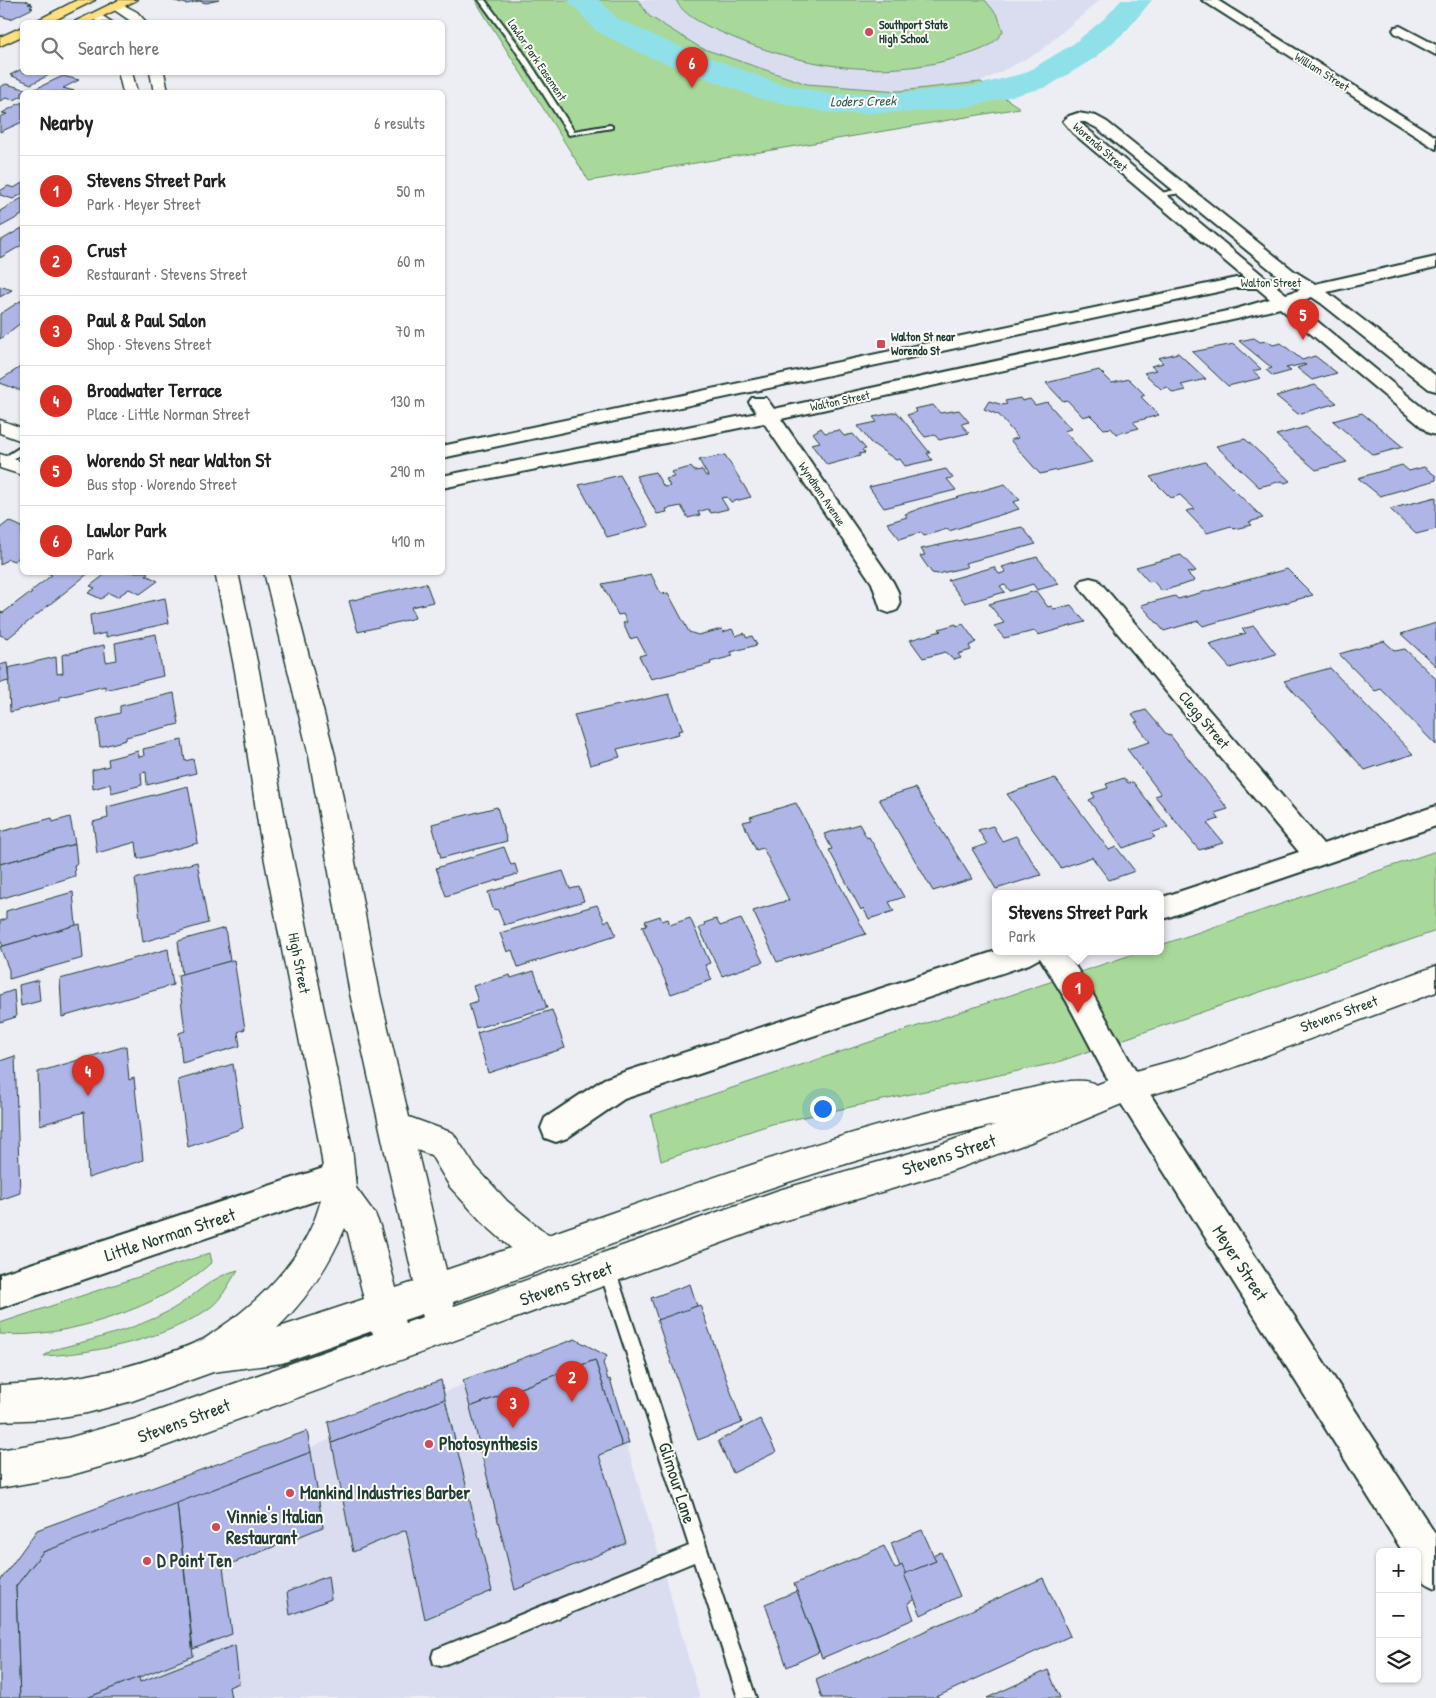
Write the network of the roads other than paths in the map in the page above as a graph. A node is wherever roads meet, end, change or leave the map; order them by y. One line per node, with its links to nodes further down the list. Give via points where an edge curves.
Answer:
1 (482, 0): 16 (lane, Lawlor Park Easement, via 516,44 573,136)
2 (1208, 0): 17 (street, William Street)
3 (83, 2): 5 (highway); 6 (highway)
4 (118, 2): 5 (highway); 7 (main road)
5 (100, 19)
6 (45, 20)
7 (137, 20)
8 (1400, 30): 11 (street)
9 (20, 32): 10 (highway)
10 (0, 42)
11 (1436, 51)
12 (126, 75): 14 (main road)
13 (158, 75): 15 (main road)
14 (130, 90)
15 (161, 90)
16 (610, 127)
17 (1436, 144)
18 (1183, 190): 19 (lane); 19 (street, Worendo Street, via 1096,121 1079,117 1070,121); 22 (street, Worendo Street)
19 (1157, 195): 21 (street, Worendo Street)
20 (1436, 262): 22 (street, Walton Street)
21 (1264, 283): 22 (street, Walton Street); 23 (street, Walton Street, via 1236,283); 24 (street, Worendo Street)
22 (1308, 287): 24 (street, Walton Street); 26 (street, Worendo Street)
23 (1206, 290): 25 (street, Walton Street); 27 (street, Walton Street)
24 (1283, 301): 25 (street, Walton Street); 30 (street, Worendo Street)
25 (1237, 314): 28 (street, Walton Street)
26 (1436, 386)
27 (748, 387): 28 (street, Wyndham Avenue); 33 (street, Walton Street)
28 (769, 416): 36 (street, Walton Street); 40 (street, Wyndham Avenue, via 882,582)
29 (0, 426): 31 (main road)
30 (1436, 429)
31 (20, 434)
32 (20, 450): 34 (lane)
33 (445, 451)
34 (1, 461): 35 (main road)
35 (20, 468)
36 (445, 481)
37 (227, 575): 50 (main road, High Street, via 248,671 267,798 336,1148)
38 (276, 575): 48 (main road, via 322,756 365,994)
39 (1090, 585): 42 (street, Clegg Street)
40 (889, 605)
41 (1436, 816): 42 (street)
42 (1317, 855): 43 (street)
43 (1164, 908)
44 (1020, 955): 49 (street, via 615,1089)
45 (1053, 955): 47 (street, Meyer Street)
46 (1436, 979): 47 (main road, Stevens Street, via 1186,1070)
47 (1128, 1087): 51 (main road, Stevens Street, via 1019,1104 880,1138); 52 (main road, Stevens Street, via 1020,1131 779,1206); 62 (street, Meyer Street)
48 (395, 1127): 51 (main road, via 442,1144 462,1176 495,1212); 54 (main road)
49 (556, 1128)
50 (339, 1185): 53 (street, Little Norman Street); 55 (main road, High Street, via 363,1226); 58 (main road, via 331,1220 320,1243 278,1305 252,1328)
51 (543, 1253): 54 (main road, Stevens Street)
52 (607, 1269): 56 (main road, Stevens Street); 61 (lane, Glimour Lane)
53 (0, 1291)
54 (433, 1291): 55 (main road, Stevens Street); 56 (main road)
55 (384, 1309): 57 (main road, High Street); 58 (main road, Stevens Street, via 282,1345)
56 (442, 1328): 57 (main road, Stevens Street)
57 (392, 1346): 60 (main road, Stevens Street, via 78,1456)
58 (213, 1354): 59 (main road, Stevens Street, via 132,1383 86,1395 49,1401)
59 (0, 1403)
60 (0, 1469)
61 (699, 1551): 63 (lane); 64 (lane, Glimour Lane)
62 (1436, 1569)
63 (441, 1657)
64 (747, 1698)

